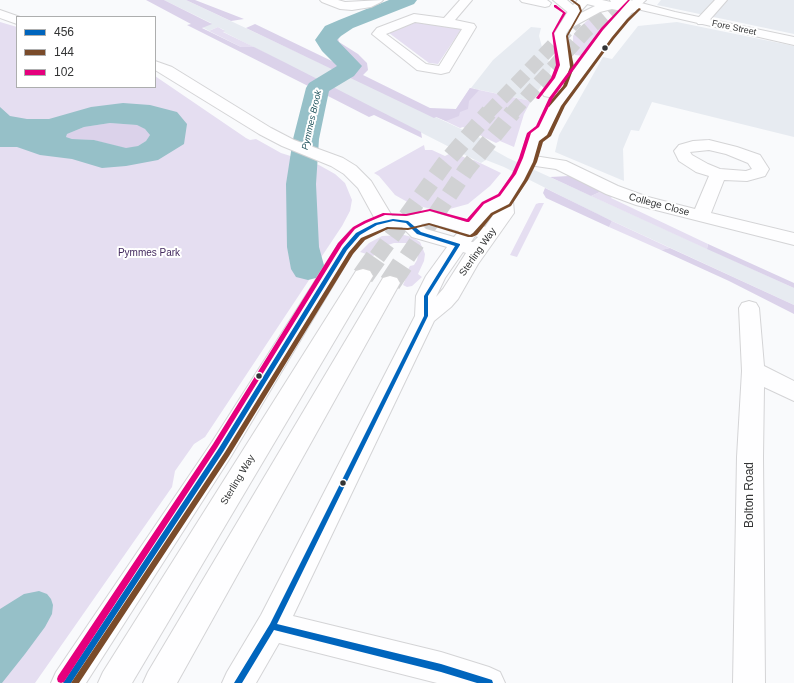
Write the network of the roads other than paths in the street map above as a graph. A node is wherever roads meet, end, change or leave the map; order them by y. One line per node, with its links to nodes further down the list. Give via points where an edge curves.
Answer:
1 (326, 0): 2 (main road, via 344,6 367,4)
2 (377, 0)
3 (466, 0): 14 (main road)
4 (526, 0): 7 (main road)
5 (559, 0): 8 (main road)
6 (721, 0): 13 (main road)
7 (545, 3)
8 (582, 3): 9 (main road); 15 (main road, Sterling Way)
9 (612, 3): 10 (main road, Fore Street); 15 (main road)
10 (635, 4): 13 (main road, Fore Street); 18 (main road, Sterling Way, via 607,34 558,102 543,132)
11 (0, 14): 12 (main road)
12 (16, 20)
13 (702, 21): 16 (main road, Fore Street)
14 (447, 22): 14 (main road, via 470,27 441,70 422,67 378,34 414,18)
15 (565, 26): 18 (main road, Sterling Way, via 560,39 565,66 538,110 531,130)
16 (794, 40)
17 (156, 65): 23 (main road, via 265,131 337,162 356,174)
18 (535, 136): 19 (main road, Sterling Way)
19 (528, 160): 21 (main road, Sterling Way); 22 (main road, College Close, via 560,164 630,197)
20 (718, 174): 22 (main road)
21 (504, 201): 24 (main road, Sterling Way, via 488,208); 26 (main road, Sterling Way, via 505,213)
22 (701, 216): 25 (main road, College Close)
23 (396, 221): 24 (main road, via 429,218); 26 (main road, via 419,233); 33 (main road, via 372,226 358,234 345,249 220,450)
24 (471, 228): 26 (main road, Sterling Way)
25 (794, 239)
26 (475, 243): 32 (main road, Sterling Way, via 451,294 426,316)
27 (363, 276): 34 (main road, Sterling Way)
28 (390, 283): 35 (main road)
29 (749, 308): 30 (main road, Bolton Road)
30 (753, 371): 31 (main road); 38 (main road, Bolton Road)
31 (794, 392)
32 (272, 626): 36 (main road, Sterling Way); 37 (main road, via 441,668)
33 (67, 683)
34 (114, 683)
35 (159, 683)
36 (238, 683)
37 (489, 683)
38 (749, 683)

